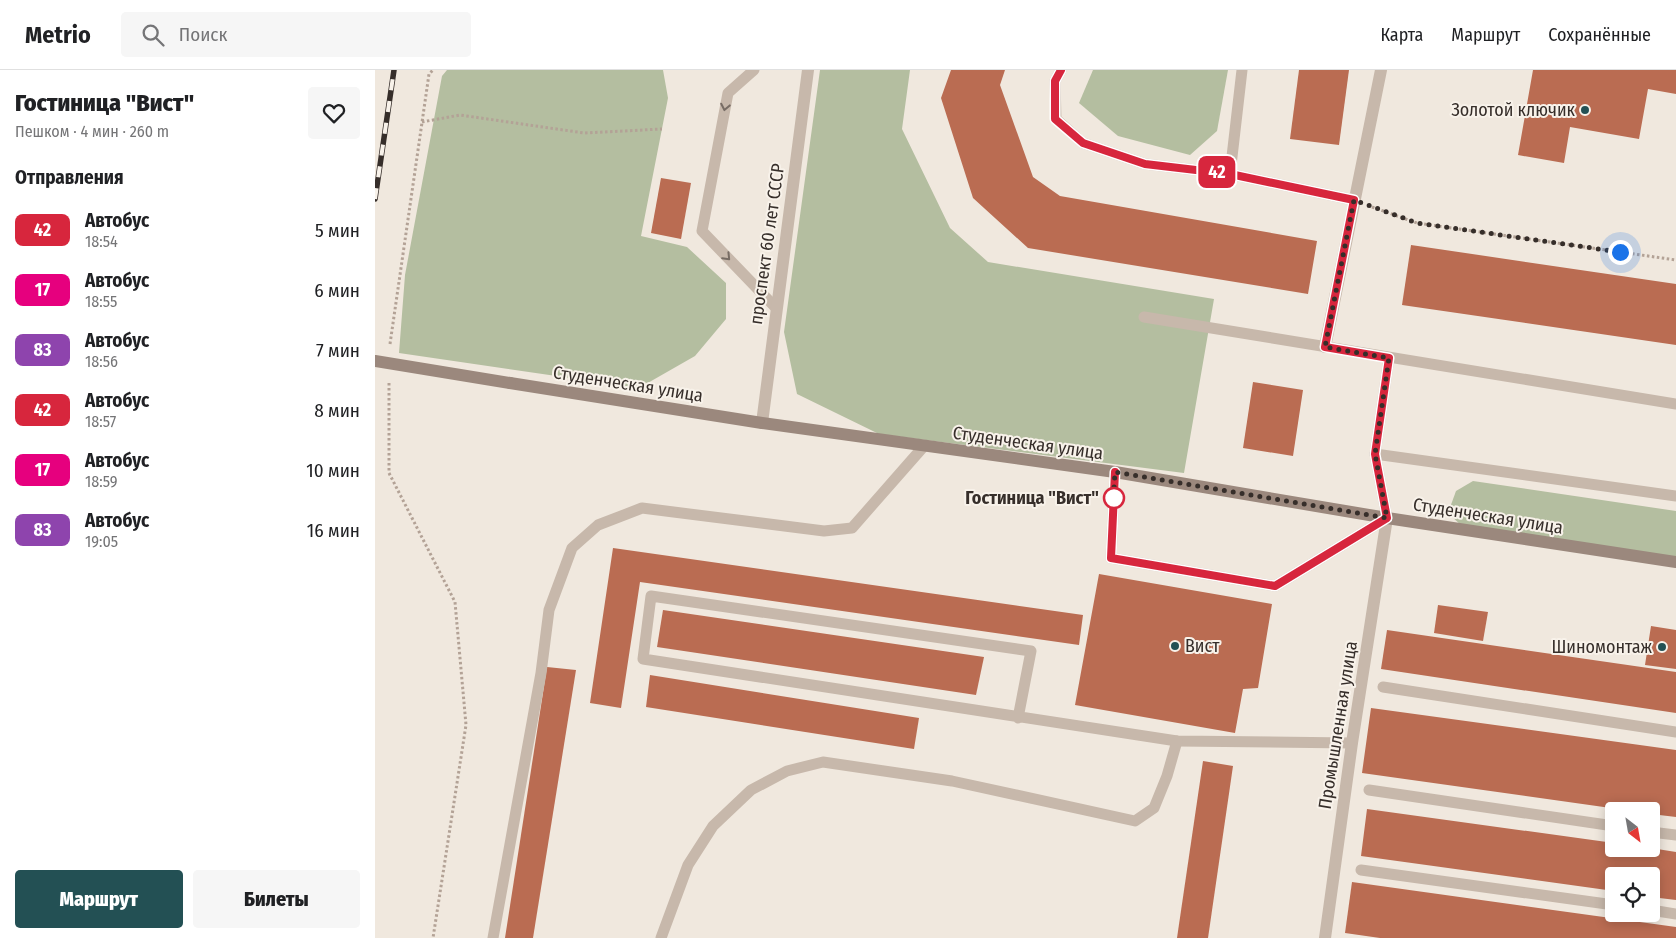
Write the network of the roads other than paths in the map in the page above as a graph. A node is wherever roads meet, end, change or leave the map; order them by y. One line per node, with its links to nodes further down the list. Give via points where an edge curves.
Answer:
1 (754, 70): 8 (lane, one-way to 8, via 728,93 702,231)
2 (808, 70): 8 (street, проспект 60 лет СССР)
3 (1061, 70): 6 (lane, via 1055,81 1055,119 1083,143 1145,164)
4 (1242, 70): 6 (lane)
5 (1381, 70): 7 (street)
6 (1230, 174): 7 (lane)
7 (1354, 200): 10 (street)
8 (776, 308): 14 (street, проспект 60 лет СССР)
9 (1144, 317): 10 (lane)
10 (1325, 347): 11 (lane)
11 (1389, 358): 13 (lane); 16 (lane)
12 (375, 361): 14 (main road, Студенческая улица, bridge)
13 (1676, 404)
14 (762, 422): 15 (main road, Студенческая улица)
15 (924, 446): 17 (main road, Студенческая улица); 34 (lane, via 852,528 824,531 642,508 598,525 572,548 549,610 541,673)
16 (1375, 454): 18 (lane); 19 (lane)
17 (1115, 472): 19 (main road, Студенческая улица); 19 (lane, via 1111,558 1275,586)
18 (1676, 496)
19 (1387, 518): 20 (main road, Студенческая улица); 25 (street, Промышленная улица)
20 (1676, 562)
21 (1383, 688): 23 (lane)
22 (1018, 718): 22 (lane, via 643,659 651,596 1031,652); 24 (lane)
23 (1676, 732)
24 (1177, 741): 25 (lane); 35 (lane, via 1154,808 1135,821 952,781 823,762 787,771 751,790 713,826 688,865)
25 (1352, 744): 36 (street, Промышленная улица)
26 (1369, 790): 27 (lane)
27 (1605, 825)
28 (1660, 833): 29 (lane)
29 (1676, 835)
30 (1361, 870): 31 (lane)
31 (1605, 904)
32 (1660, 911): 33 (lane)
33 (1676, 914)
34 (493, 938)
35 (661, 938)
36 (1325, 938)

